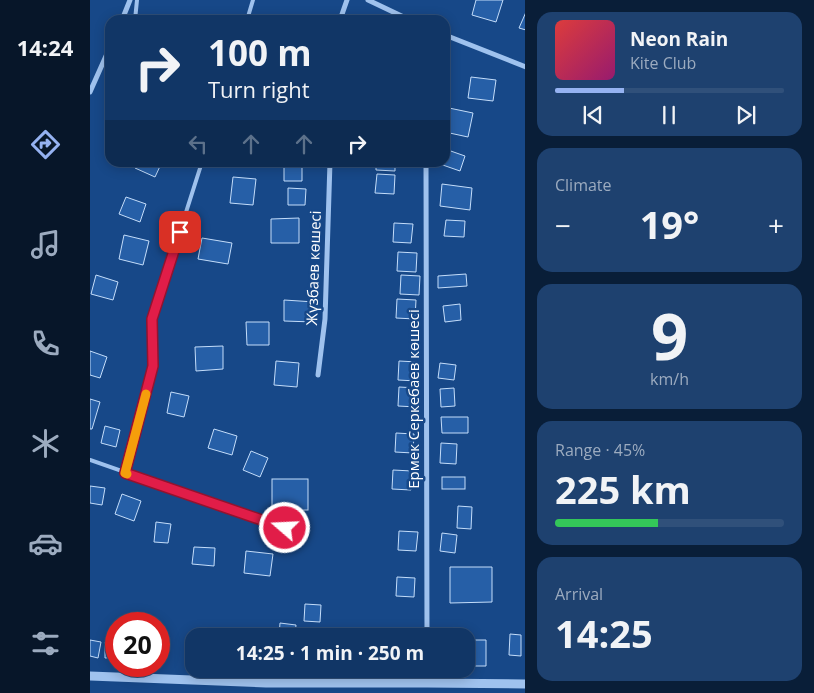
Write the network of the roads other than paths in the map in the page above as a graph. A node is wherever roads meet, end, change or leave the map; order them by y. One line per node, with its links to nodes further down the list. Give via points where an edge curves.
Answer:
1 (130, 0): 6 (street)
2 (137, 0): 7 (lane)
3 (253, 0): 8 (lane)
4 (347, 0): 9 (street)
5 (368, 0): 10 (street)
6 (124, 15)
7 (136, 15)
8 (248, 15)
9 (342, 15)
10 (400, 15)
11 (450, 37): 13 (street)
12 (105, 58): 14 (street)
13 (525, 67)
14 (90, 92)
15 (200, 167): 20 (lane, via 152,319 153,366)
16 (330, 167): 18 (street, Жүзбаев көшесі, via 325,319)
17 (426, 167): 22 (street, Ермек Серкебаев көшесі)
18 (318, 375)
19 (90, 460): 20 (lane)
20 (125, 473): 21 (lane, via 285,528)
21 (299, 546)
22 (427, 628)
23 (90, 676): 25 (street, via 266,683)
24 (427, 678): 25 (street)
25 (427, 682): 26 (street)
26 (525, 684)

